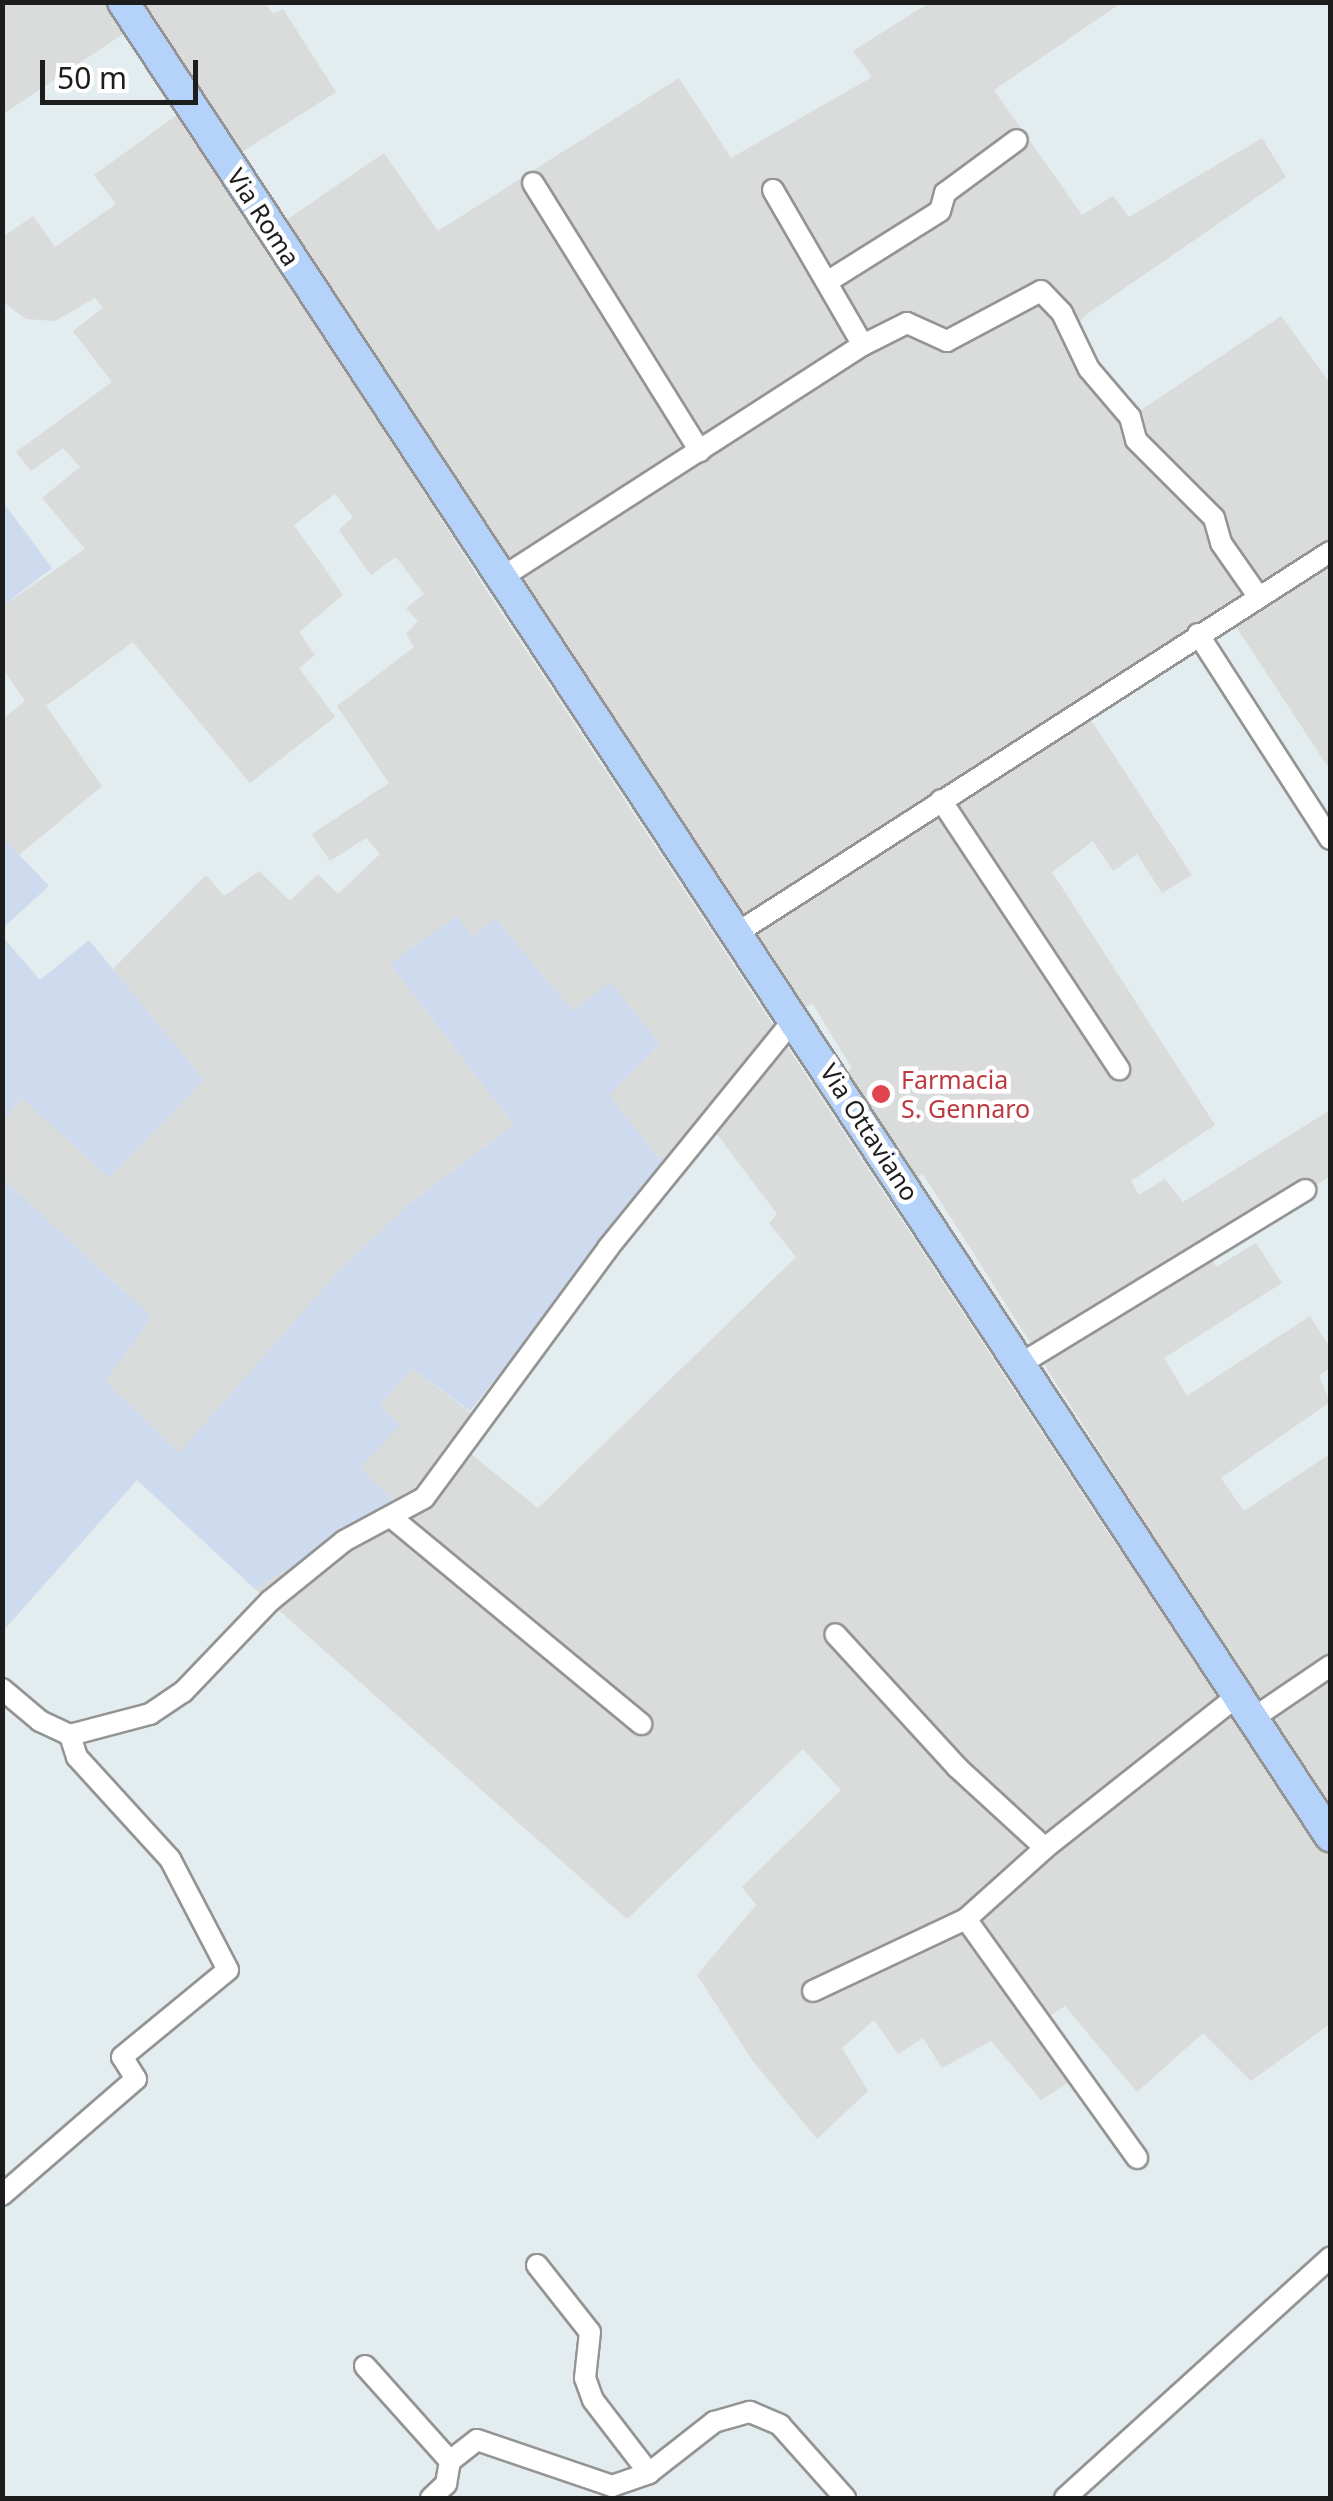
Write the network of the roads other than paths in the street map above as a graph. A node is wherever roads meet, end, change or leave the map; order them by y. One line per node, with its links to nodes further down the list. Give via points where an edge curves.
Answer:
1 (123, 2): 7 (main road, Via Roma)
2 (1017, 140): 5 (street, via 945,193 940,210)
3 (533, 183): 8 (street)
4 (773, 190): 5 (street)
5 (827, 282): 6 (street)
6 (863, 345): 8 (street); 11 (street, via 907,323 947,341 1040,291 1062,313 1089,369 1130,417 1136,440 1214,518 1221,543)
7 (402, 434): 10 (main road, Via Ottaviano)
8 (700, 451): 10 (street)
9 (1330, 552): 11 (street)
10 (498, 580): 15 (main road, Via Ottaviano)
11 (1258, 596): 12 (street)
12 (1198, 634): 13 (street); 14 (street)
13 (941, 800): 15 (street); 17 (street)
14 (1330, 839)
15 (738, 933): 16 (main road, Via Ottaviano)
16 (795, 1018): 19 (main road, Via Ottaviano); 20 (street, via 608,1248 456,1462 424,1498)
17 (1119, 1069)
18 (1305, 1190): 19 (street)
19 (1022, 1363): 24 (main road, Via Ottaviano)
20 (390, 1517): 25 (street); 26 (street, via 344,1541 270,1601 166,1703 116,1728)
21 (835, 1634): 28 (street, via 956,1767)
22 (1330, 1666): 24 (street)
23 (2, 1689): 26 (street, via 40,1721)
24 (1247, 1706): 27 (main road, Via Ottaviano); 28 (street)
25 (641, 1724)
26 (70, 1735): 32 (street, via 77,1756 170,1859 228,1970 122,2057 136,2079)
27 (1330, 1836)
28 (1045, 1848): 29 (street)
29 (966, 1919): 30 (street); 31 (street)
30 (813, 1990)
31 (1137, 2158)
32 (2, 2194)
33 (1330, 2258): 40 (street)
34 (537, 2265): 37 (street, via 590,2332 584,2378 593,2400)
35 (365, 2366): 36 (street)
36 (450, 2461): 37 (street, via 477,2440 596,2483 612,2486); 38 (street, via 446,2484)
37 (649, 2473): 39 (street, via 714,2422 750,2412 780,2425)
38 (431, 2498)
39 (845, 2498)
40 (1064, 2498)

